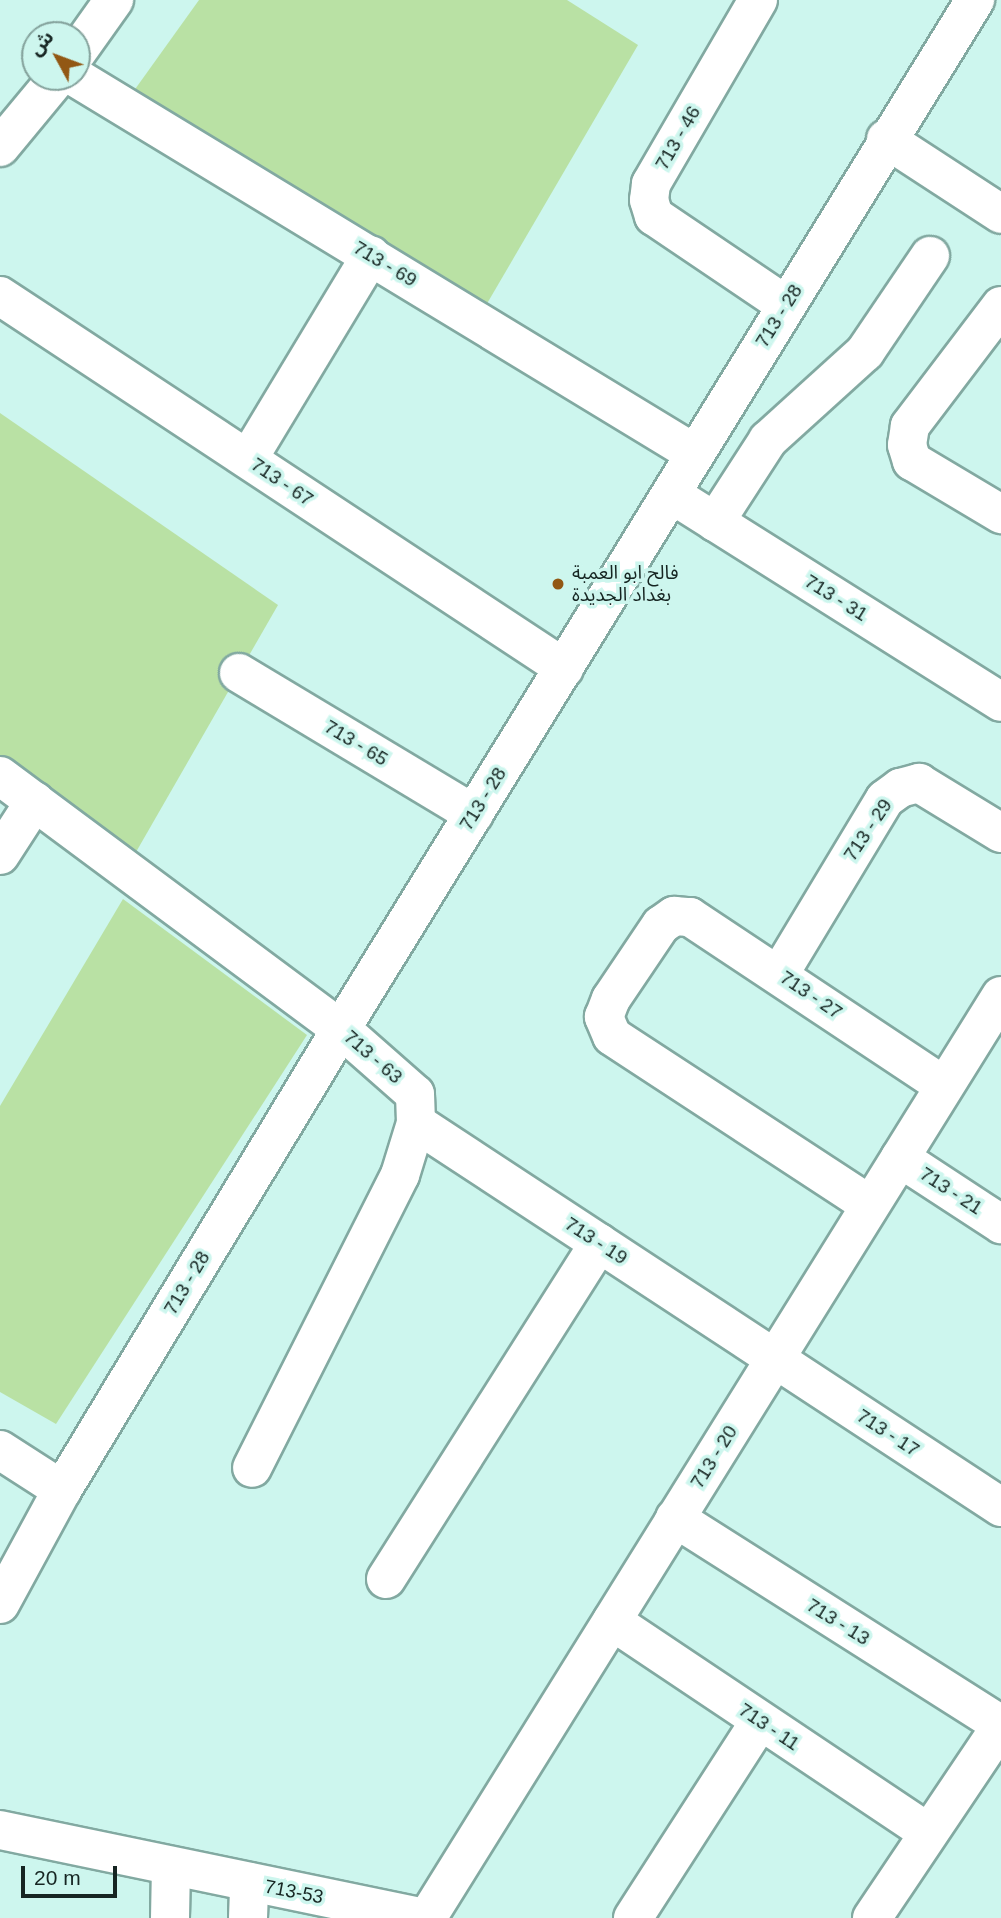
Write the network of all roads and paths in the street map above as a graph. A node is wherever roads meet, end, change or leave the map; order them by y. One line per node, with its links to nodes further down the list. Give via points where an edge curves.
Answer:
1 (114, 0): 4 (street)
2 (758, 0): 13 (street, 713 - 46, via 651,184 649,200 654,216)
3 (975, 0): 7 (street, 713 - 28)
4 (91, 32)
5 (91, 87): 10 (street, 713 - 69)
6 (46, 91): 8 (street)
7 (886, 139): 9 (street); 13 (street, 713 - 28)
8 (0, 147)
9 (1001, 214)
10 (371, 255): 15 (street, 713 - 69); 16 (street)
11 (930, 256): 19 (street, via 865,352 768,440)
12 (0, 296): 16 (street, 713 - 67)
13 (786, 305): 15 (street, 713 - 28)
14 (1001, 306): 18 (street, via 910,426 906,445 912,461)
15 (694, 453): 17 (street, 713 - 28)
16 (248, 459): 20 (street, 713 - 67)
17 (671, 494): 19 (street, 713 - 31); 20 (street, 713 - 28)
18 (1001, 514)
19 (715, 522): 22 (street, 713 - 31)
20 (565, 668): 25 (street, 713 - 28)
21 (239, 673): 25 (street, 713 - 65)
22 (1001, 702)
23 (0, 776): 24 (street, 713 - 63)
24 (35, 801): 27 (street); 30 (street, 713 - 63)
25 (474, 814): 30 (street, 713 - 28)
26 (1001, 833): 28 (street, 713 - 29, via 919,783 900,788 884,799)
27 (0, 855)
28 (780, 973): 31 (street, 713 - 27); 34 (street, 713 - 27, via 690,917 674,916 661,925 611,999 604,1017 612,1036)
29 (1000, 998): 31 (street, 713 - 20)
30 (341, 1029): 32 (street, 713 - 63, via 415,1094); 40 (street, 713 - 28)
31 (944, 1086): 33 (street, 713 - 20)
32 (416, 1123): 36 (street, 713 - 19); 39 (street, 713 - 63, via 400,1175)
33 (900, 1158): 34 (street, 713 - 20); 35 (street, 713 - 21)
34 (870, 1205): 37 (street, 713 - 20)
35 (1001, 1224)
36 (599, 1243): 37 (street, 713 - 19); 43 (street)
37 (775, 1358): 41 (street, 713 - 17); 42 (street, 713 - 20)
38 (0, 1450): 40 (street)
39 (252, 1468)
40 (62, 1490): 44 (street, 713 - 28)
41 (1001, 1507)
42 (676, 1518): 45 (street, 713 - 20); 47 (street, 713 - 13)
43 (386, 1579)
44 (0, 1604)
45 (612, 1621): 46 (street, 713 - 11); 53 (street, 713 - 20)
46 (760, 1721): 49 (street, 713 - 11); 54 (street)
47 (1001, 1726): 49 (street)
48 (0, 1830): 50 (street, 713-53)
49 (927, 1832): 55 (street)
50 (171, 1867): 51 (street, 713-53); 52 (street)
51 (248, 1900): 53 (street, 713-53)
52 (170, 1918)
53 (426, 1918)
54 (633, 1918)
55 (872, 1918)

